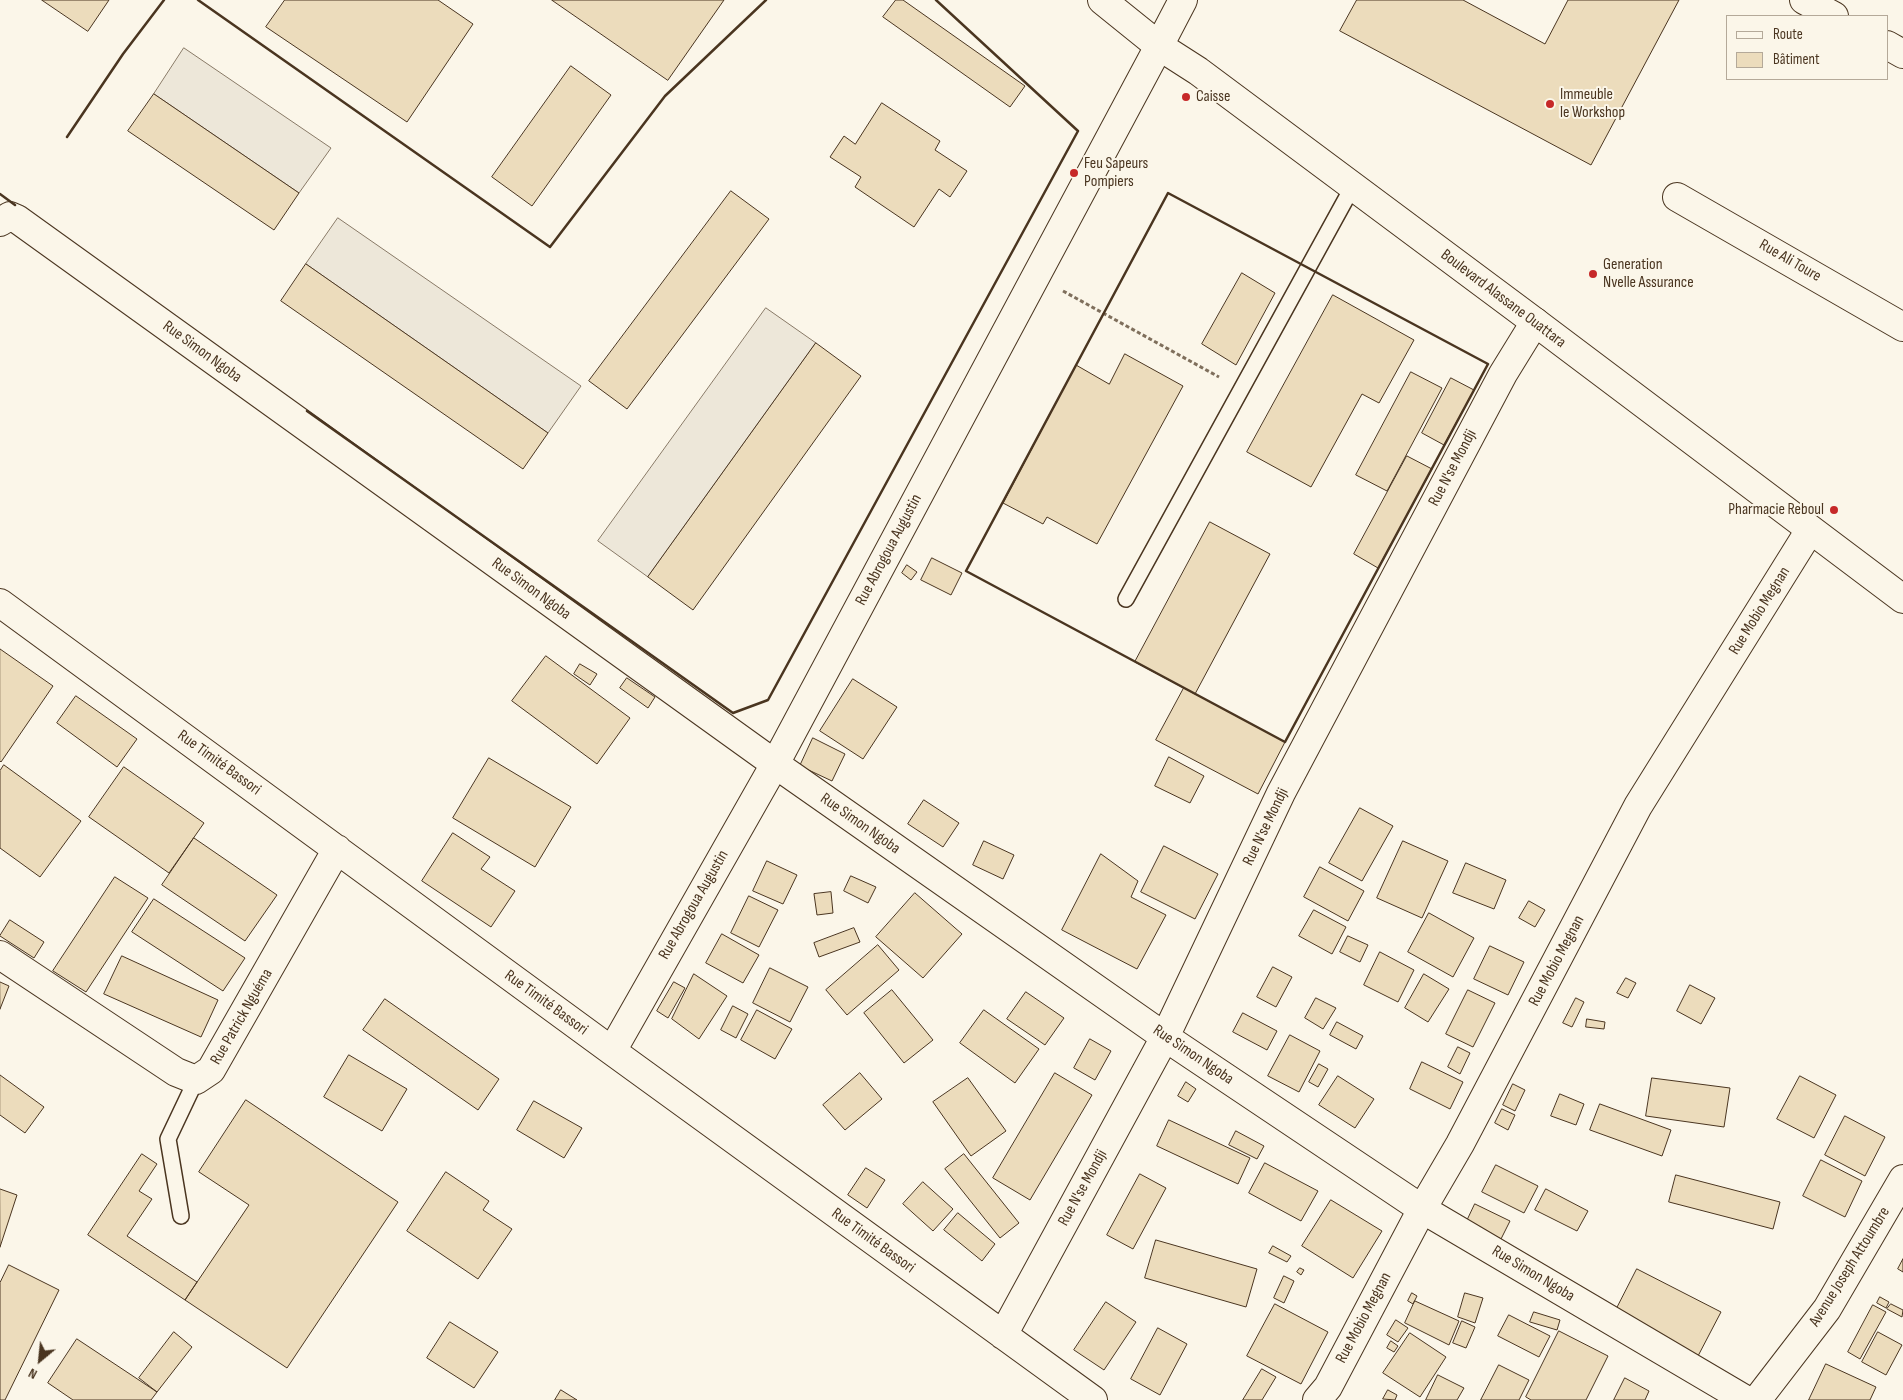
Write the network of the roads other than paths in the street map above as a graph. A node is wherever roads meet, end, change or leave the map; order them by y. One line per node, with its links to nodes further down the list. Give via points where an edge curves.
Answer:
1 (1102, 0): 5 (street, Boulevard Alassane Ouattara)
2 (1184, 0): 5 (street, Rue Abrogoua Augustin)
3 (1804, 0): 4 (street)
4 (1832, 15)
5 (1159, 46): 8 (street, Boulevard Alassane Ouattara, via 1198,71); 17 (street, Rue Abrogoua Augustin)
6 (1888, 46): 7 (street)
7 (1903, 54)
8 (1353, 186): 11 (street, Boulevard Alassane Ouattara); 14 (lane)
9 (1677, 197): 12 (street, Rue Ali Toure)
10 (0, 222): 17 (street, Rue Simon Ngoba, via 10,216 17,219)
11 (1535, 322): 13 (street, Boulevard Alassane Ouattara); 20 (street, Rue N'se Mondji, via 1503,374 1281,793)
12 (1903, 327)
13 (1810, 530): 15 (street, Boulevard Alassane Ouattara); 24 (street, Rue Mobio Megnan, via 1638,806 1460,1144)
14 (1126, 598)
15 (1903, 599)
16 (0, 603): 18 (street, Rue Timité Bassori)
17 (775, 764): 20 (street, Rue Simon Ngoba); 21 (street, Rue Abrogoua Augustin)
18 (337, 849): 21 (street, Rue Timité Bassori); 22 (street, Rue Patrick Nguéma, via 211,1070)
19 (0, 955): 22 (street, Rue Patrick Nguéma, via 176,1072)
20 (1166, 1037): 24 (street, Rue Simon Ngoba); 26 (street, Rue N'se Mondji)
21 (612, 1051): 26 (street, Rue Timité Bassori)
22 (196, 1080): 25 (lane, via 168,1139)
23 (1903, 1179): 30 (street, Avenue Joseph Attoumbre, via 1828,1309)
24 (1422, 1209): 28 (street, Rue Mobio Megnan, via 1328,1387); 29 (street, Rue Simon Ngoba)
25 (181, 1216)
26 (1003, 1335): 27 (street, Rue Timité Bassori)
27 (1093, 1400)
28 (1317, 1400)
29 (1746, 1400)
30 (1757, 1400)

